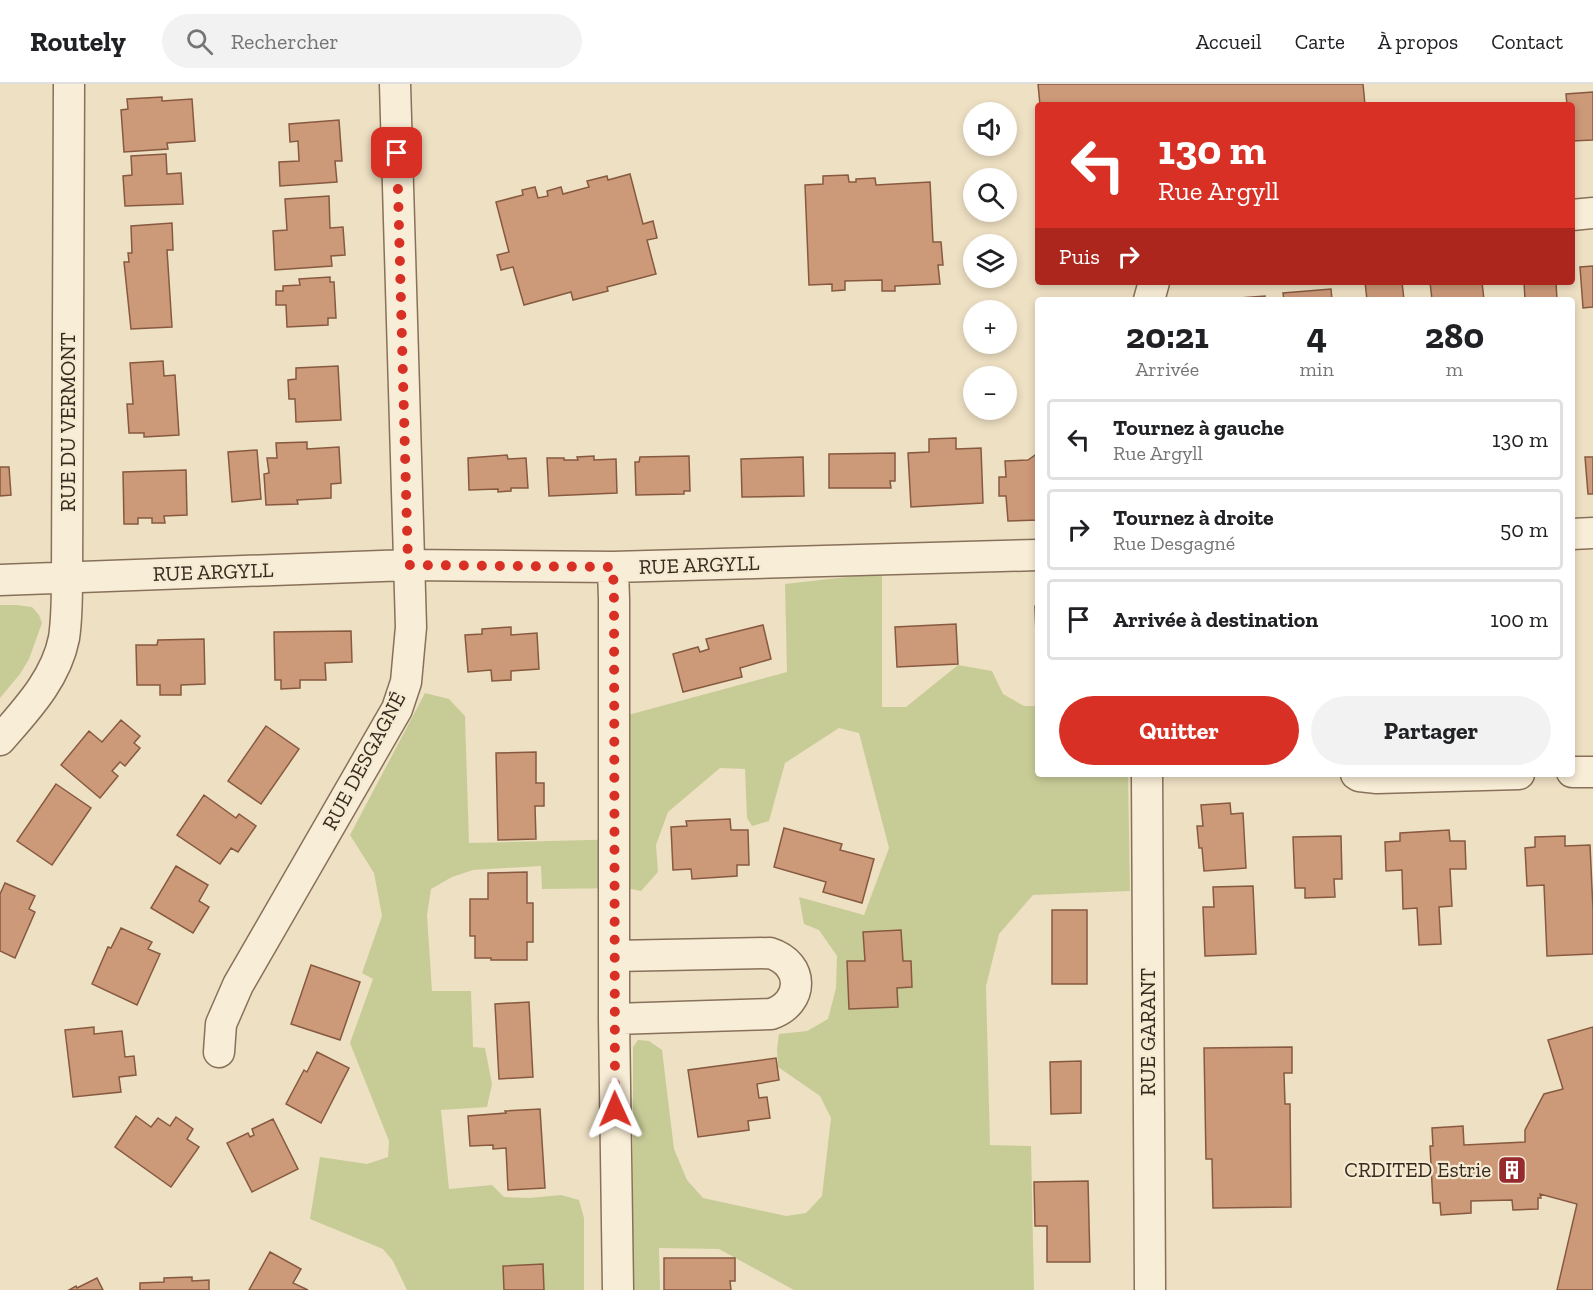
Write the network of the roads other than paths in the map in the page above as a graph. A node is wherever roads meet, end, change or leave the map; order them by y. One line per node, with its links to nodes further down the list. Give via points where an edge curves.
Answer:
1 (69, 84): 10 (street, RUE DU VERMONT)
2 (395, 84): 8 (street, RUE DESGAGNÉ)
3 (1593, 213): 4 (street)
4 (1575, 215)
5 (1593, 533): 6 (street)
6 (1575, 534)
7 (1035, 555): 9 (street, RUE ARGYLL)
8 (408, 565): 9 (street, RUE ARGYLL); 10 (street, RUE ARGYLL); 20 (street, RUE DESGAGNÉ, via 411,627 406,682 397,709 238,985 221,1024)
9 (613, 567): 18 (street)
10 (67, 577): 11 (street, RUE ARGYLL); 12 (street, RUE DU VERMONT, via 64,639 57,663 46,683)
11 (0, 580)
12 (0, 740)
13 (1575, 772): 14 (street)
14 (1593, 772)
15 (1147, 777): 22 (street, RUE GARANT)
16 (1368, 777): 17 (street)
17 (1412, 777)
18 (614, 956): 19 (street); 19 (street, via 770,953 792,968 796,985 788,1004 771,1014)
19 (614, 1019): 21 (street)
20 (219, 1052)
21 (618, 1290)
22 (1150, 1290)

